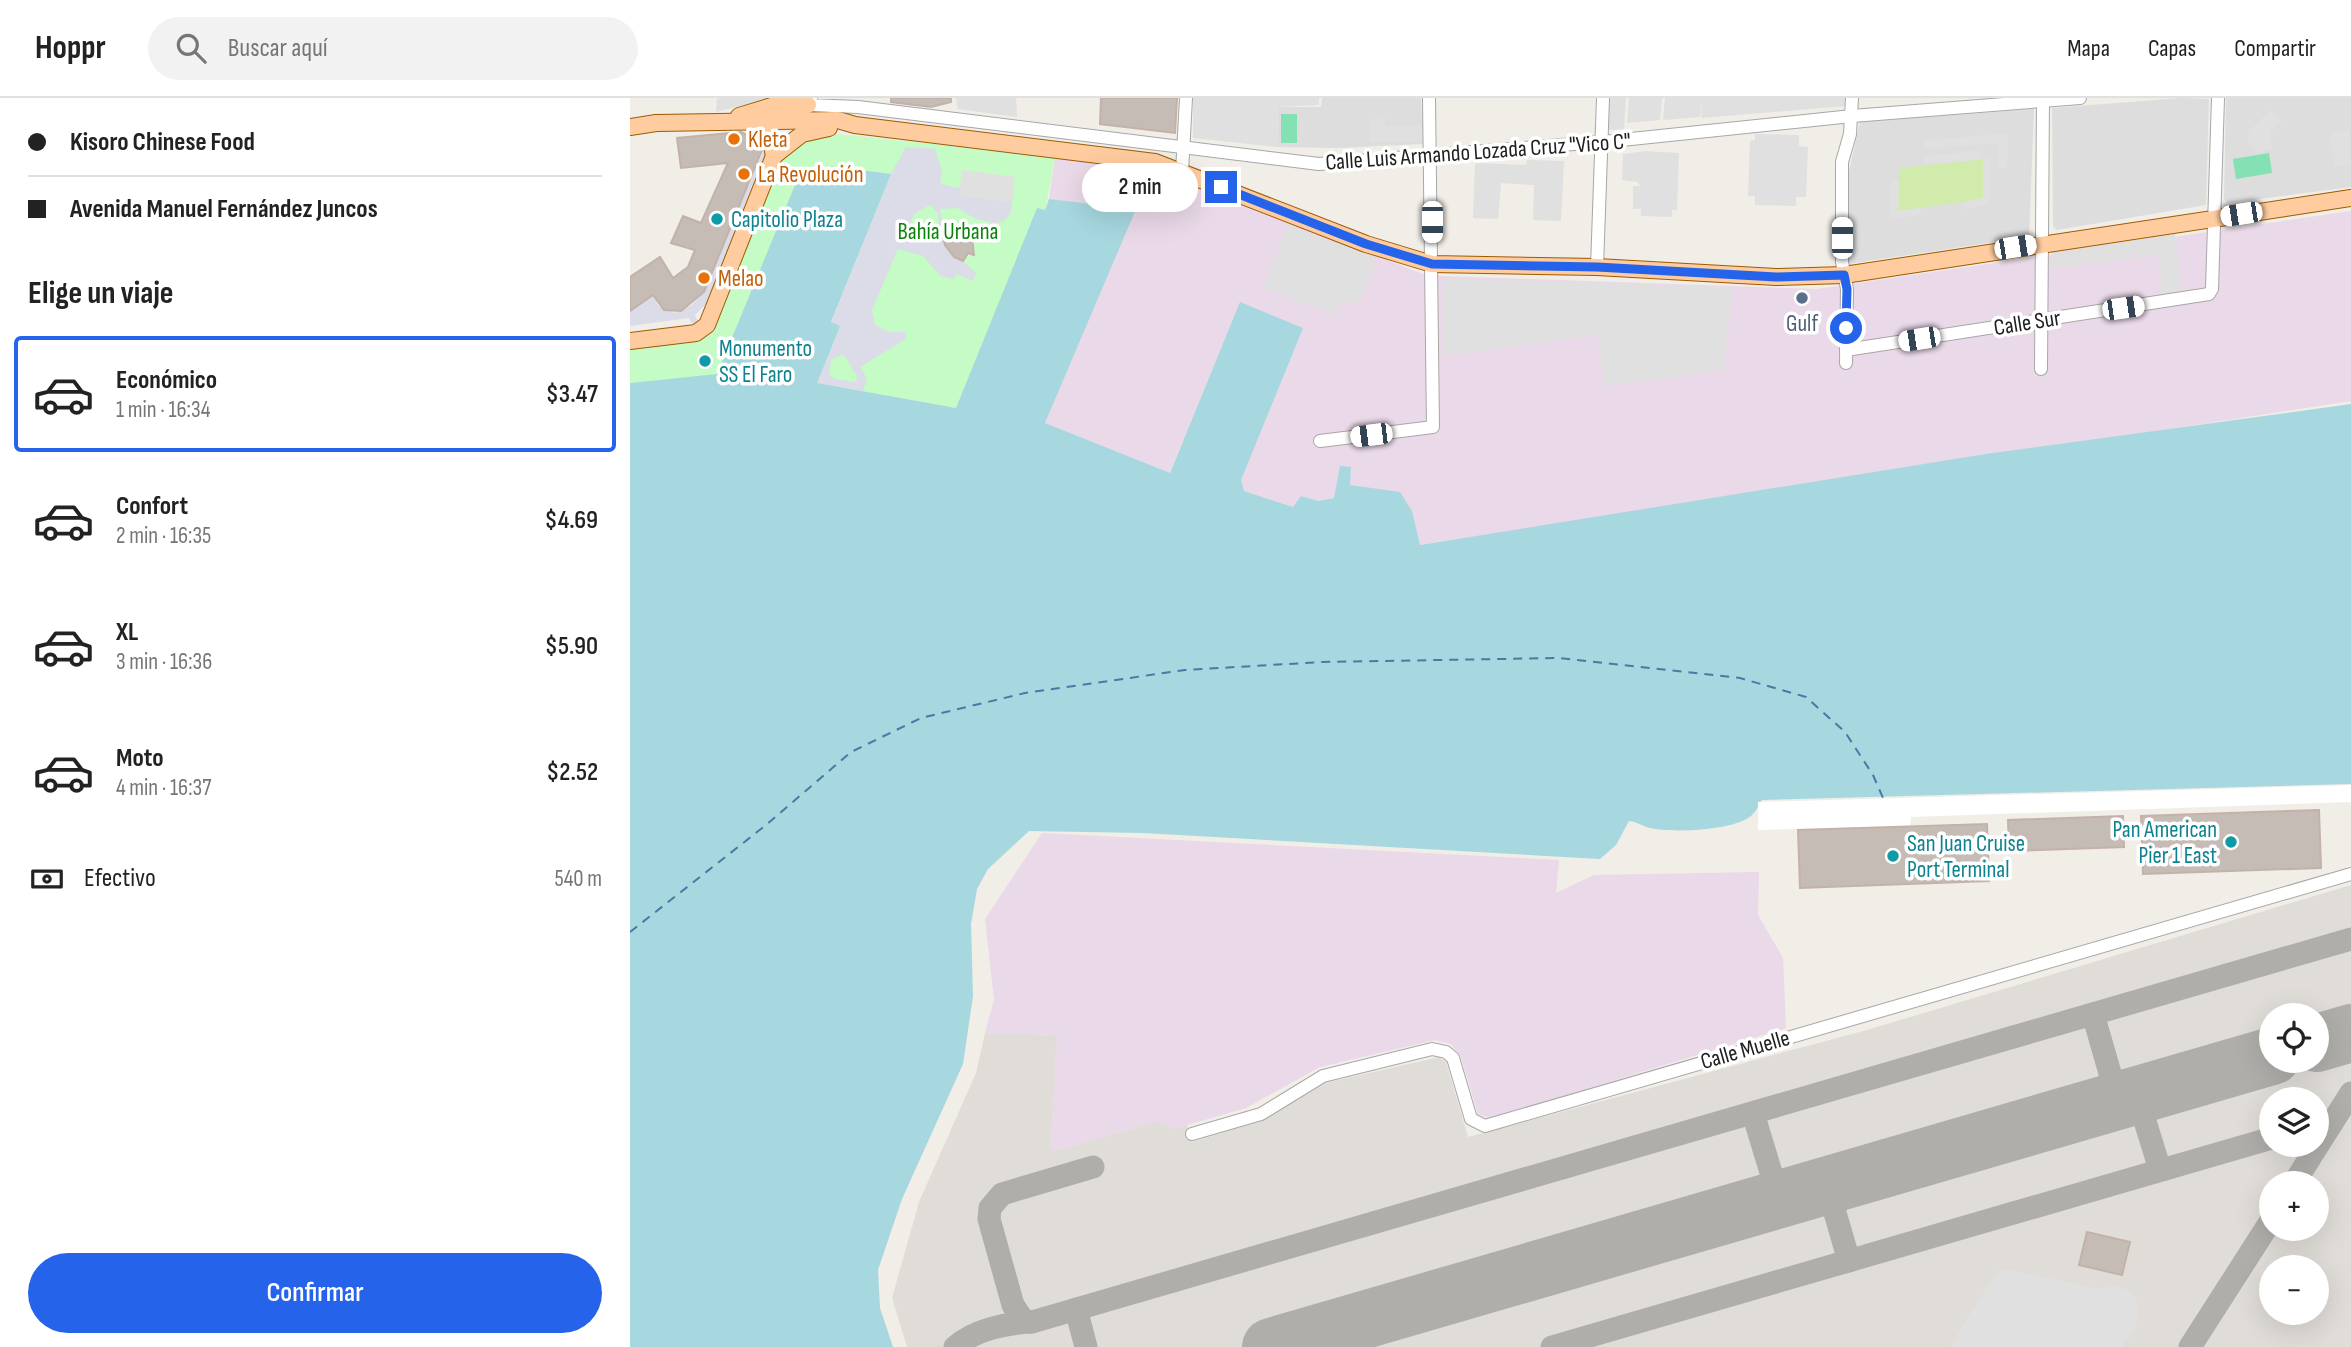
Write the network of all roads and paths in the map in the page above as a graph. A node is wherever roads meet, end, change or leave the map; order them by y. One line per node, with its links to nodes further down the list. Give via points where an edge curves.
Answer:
1 (1186, 98): 16 (street)
2 (1429, 98): 18 (street)
3 (1603, 98): 15 (street)
4 (1852, 98): 10 (street)
5 (2080, 98): 7 (street, Calle Luis Armando Lozada Cruz "Vico C")
6 (2218, 98): 21 (street)
7 (2043, 100): 10 (street, Calle Luis Armando Lozada Cruz "Vico C"); 22 (street)
8 (835, 102): 9 (street); 16 (street, Calle Luis Armando Lozada Cruz "Vico C")
9 (809, 107): 11 (main road, via 775,105); 12 (main road); 13 (main road); 17 (street)
10 (1852, 116): 15 (street, Calle Luis Armando Lozada Cruz "Vico C"); 25 (street, via 1842,162)
11 (720, 122): 12 (main road); 14 (main road)
12 (751, 122): 17 (main road, via 770,136)
13 (855, 125): 17 (main road, via 811,130); 19 (main road, via 1100,153 1155,162)
14 (630, 127)
15 (1601, 142): 18 (street, Calle Luis Armando Lozada Cruz "Vico C"); 24 (street)
16 (1185, 146): 18 (street, Calle Luis Armando Lozada Cruz "Vico C", via 1319,164); 19 (street)
17 (774, 156): 27 (main road, via 707,325 696,333)
18 (1431, 156): 23 (street)
19 (1182, 172): 23 (main road, via 1366,244)
20 (2351, 198): 21 (main road)
21 (2217, 218): 22 (main road); 26 (street, Calle Sur, via 2209,294)
22 (2042, 243): 25 (main road); 26 (street)
23 (1432, 264): 24 (main road); 29 (street, via 1433,426)
24 (1597, 267): 25 (main road, via 1776,277)
25 (1844, 275): 26 (street, Calle Sur, via 1846,357)
26 (2041, 320): 28 (street)
27 (630, 341)
28 (2041, 369)
29 (1320, 441)
30 (2351, 874): 31 (street, Calle Muelle, via 1485,1126 1471,1119 1453,1058 1432,1049 1322,1076 1261,1114)
31 (1192, 1134)

